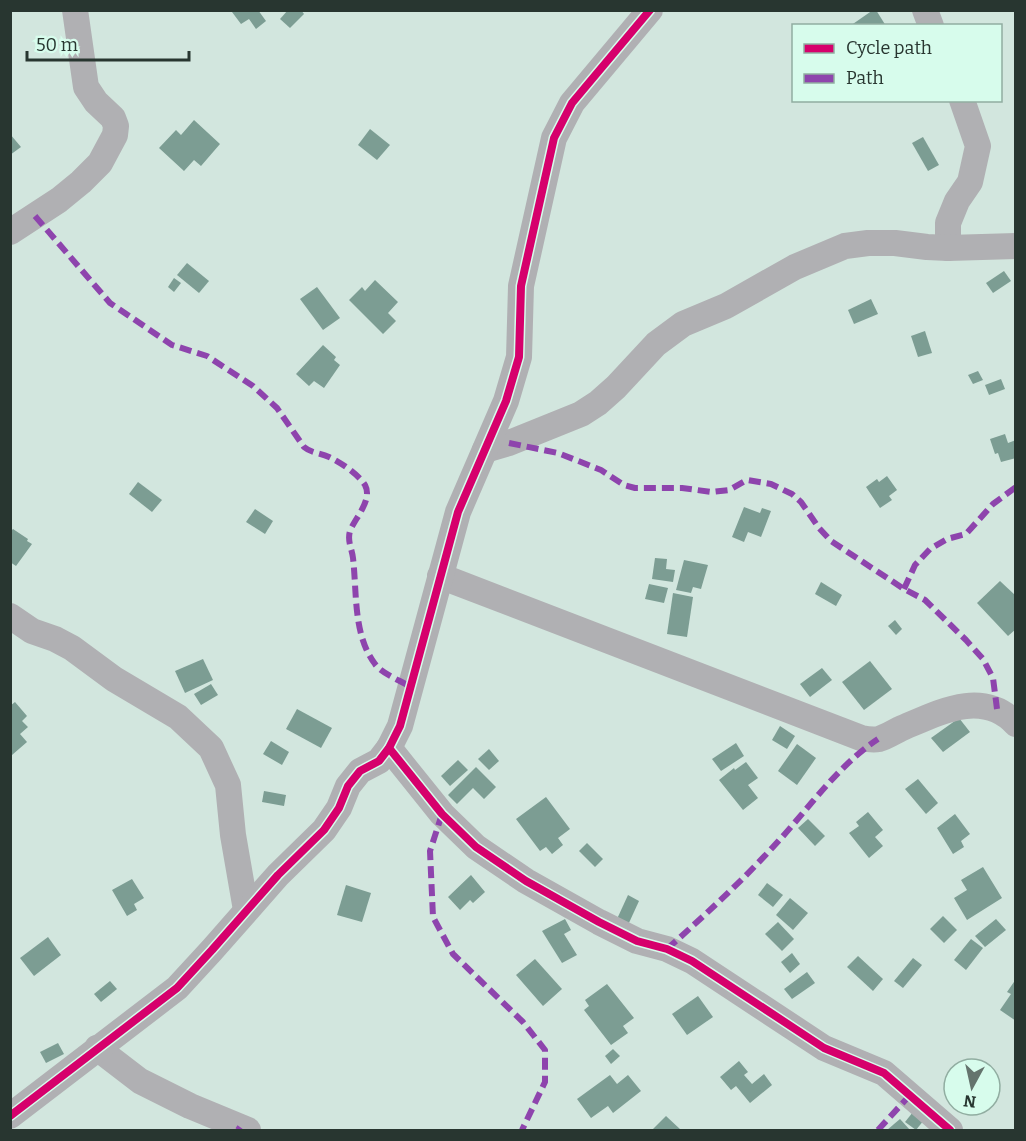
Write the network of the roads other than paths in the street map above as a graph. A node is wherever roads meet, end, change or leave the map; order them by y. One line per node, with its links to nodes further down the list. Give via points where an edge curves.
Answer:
1 (75, 10): 4 (street, via 86,87 113,118 117,126 115,135 100,163 81,182)
2 (650, 10): 7 (street, via 572,103 554,138 521,286 519,357 506,401)
3 (963, 102): 6 (street, via 978,146 970,182 948,223)
4 (10, 232)
5 (1016, 246): 6 (street)
6 (948, 248): 7 (street, via 868,243 845,246 795,267 669,333 616,387 580,414)
7 (484, 450): 8 (street, via 458,512)
8 (440, 576): 10 (street, via 861,738 878,739 959,706 997,709); 11 (street, via 400,726)
9 (10, 616): 12 (street, via 32,631 72,648 114,679 178,717 212,748 228,785)
10 (1016, 724)
11 (389, 748): 12 (street, via 379,761 360,771 324,830); 16 (street, via 442,814 476,847 599,922 637,942 667,949 692,962 824,1048 884,1073)
12 (246, 910): 13 (street, via 177,988)
13 (97, 1048): 14 (street); 15 (street, via 140,1081)
14 (10, 1116)
15 (248, 1131)
16 (950, 1131)

